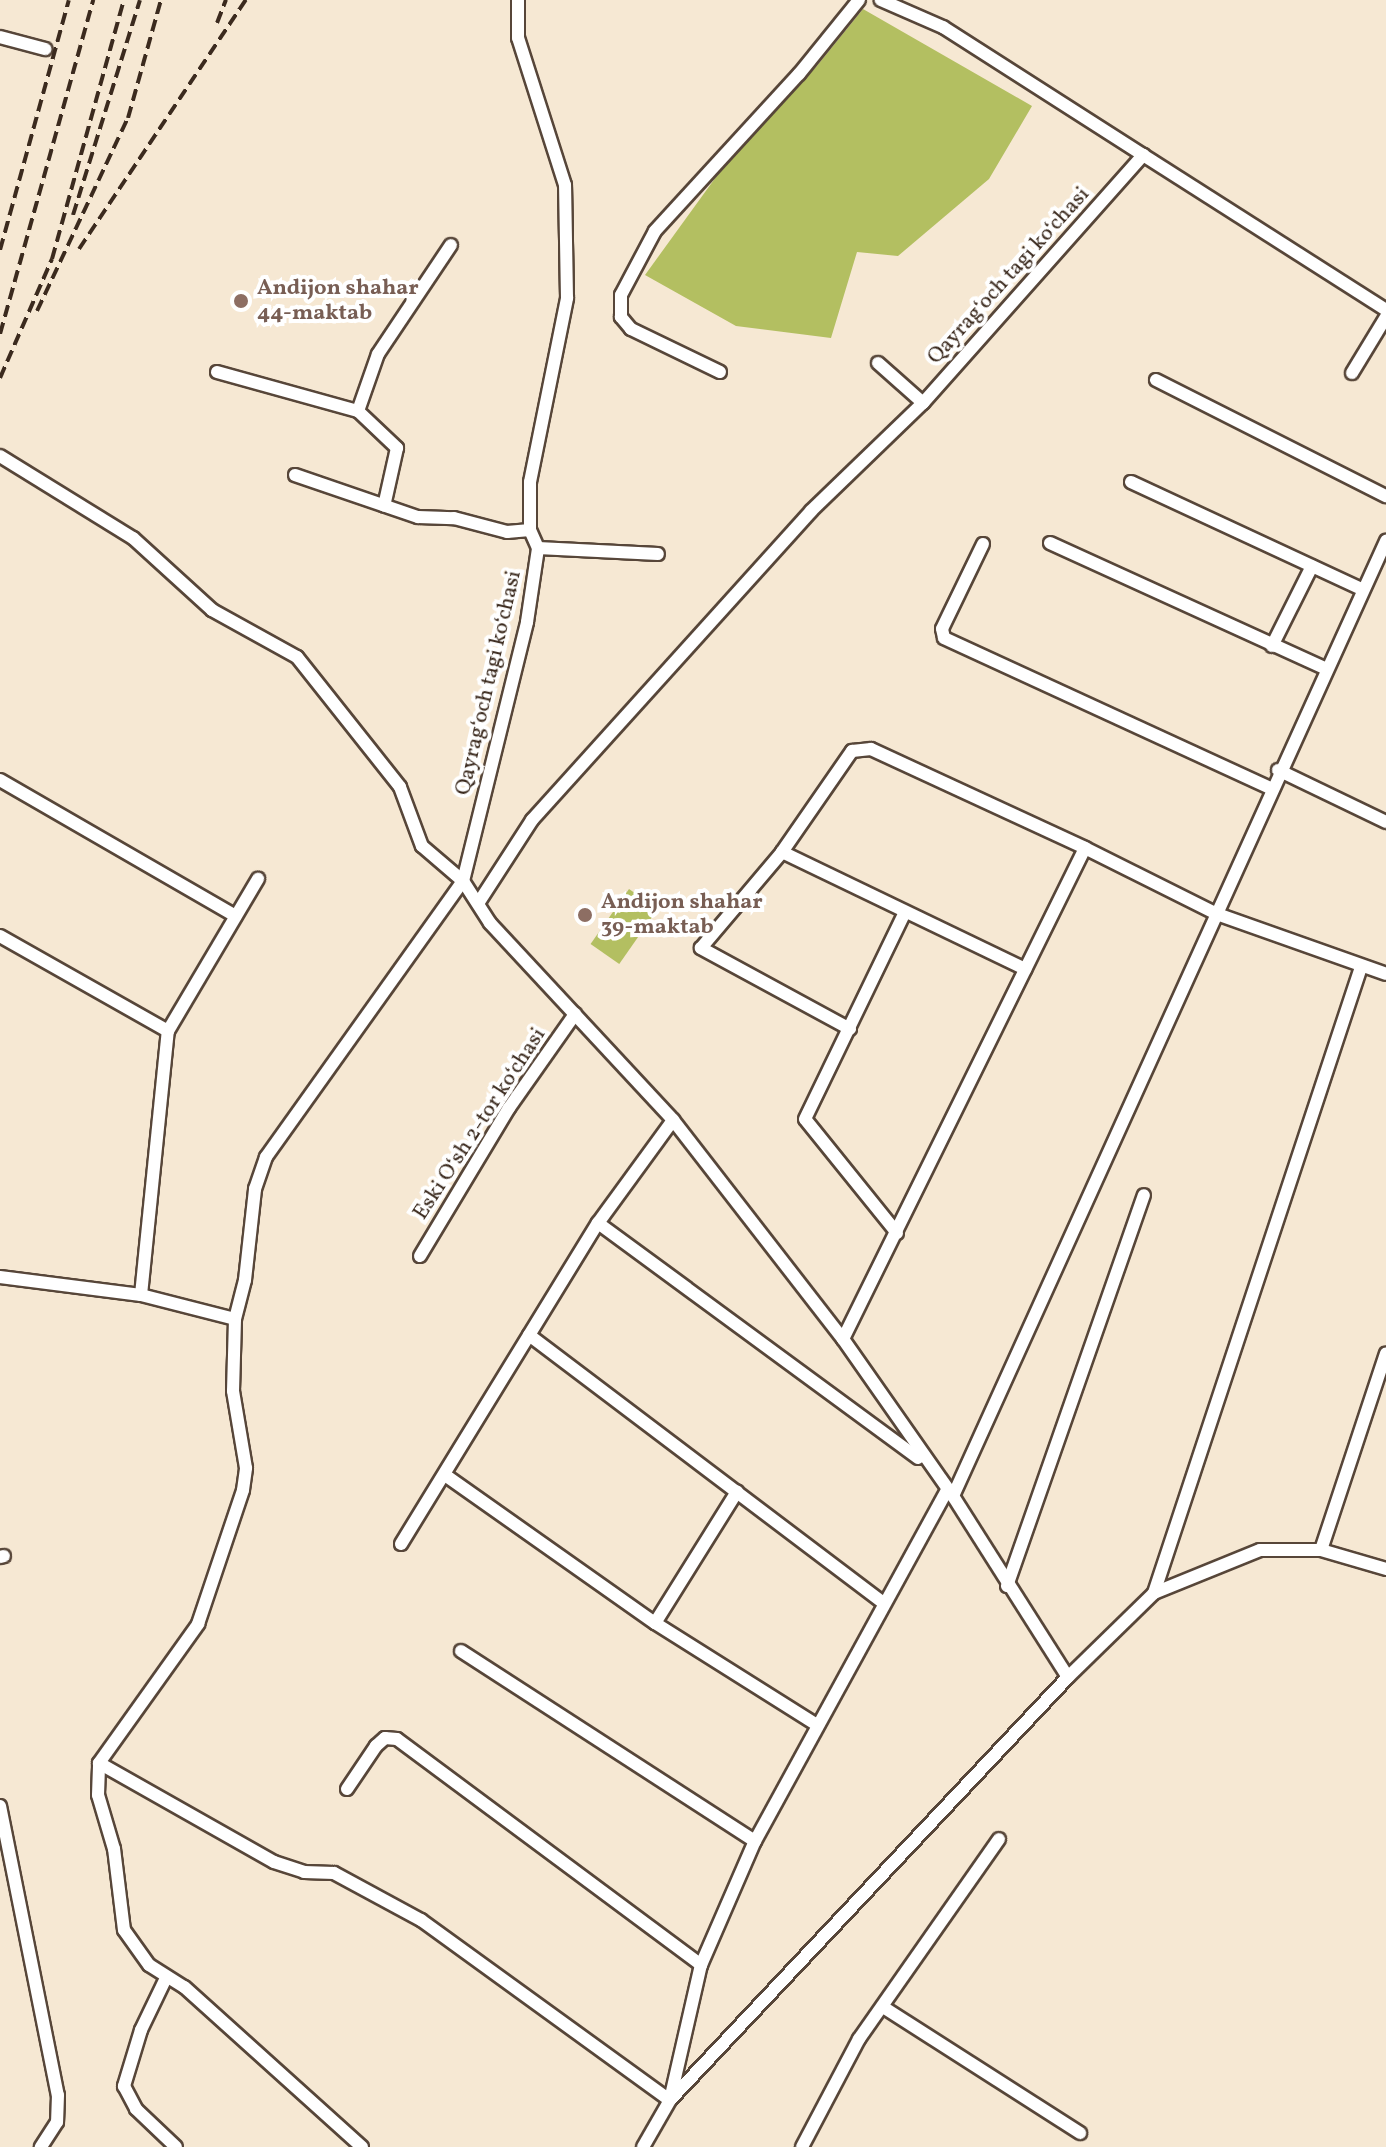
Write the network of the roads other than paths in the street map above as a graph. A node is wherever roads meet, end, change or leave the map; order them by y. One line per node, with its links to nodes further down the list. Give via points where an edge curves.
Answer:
1 (518, 0): 22 (street, Qayragʻoch tagi koʻchasi, via 518,38 565,185 567,284 530,482)
2 (859, 0): 12 (street, via 655,231 621,295 621,317 631,329)
3 (881, 0): 6 (street, via 943,27)
4 (0, 37): 5 (street)
5 (45, 49)
6 (1143, 155): 8 (street); 15 (street, Qayragʻoch tagi koʻchasi)
7 (451, 245): 16 (street, via 378,354)
8 (1386, 310)
9 (1386, 317): 13 (street)
10 (878, 363): 15 (street)
11 (217, 372): 16 (street)
12 (720, 372)
13 (1352, 373)
14 (1156, 380): 20 (street)
15 (923, 403): 40 (street, Qayragʻoch tagi koʻchasi, via 811,511 532,820)
16 (358, 411): 21 (street, via 397,448)
17 (0, 456): 39 (street, via 133,538 212,610 297,657 400,787 422,846)
18 (295, 475): 21 (street)
19 (1131, 482): 28 (street)
20 (1386, 496)
21 (384, 506): 22 (street, via 431,520 454,518 507,532)
22 (530, 530): 26 (street, Qayragʻoch tagi koʻchasi)
23 (1386, 541): 29 (street)
24 (1050, 543): 30 (street)
25 (983, 544): 34 (street, via 942,629 944,638)
26 (538, 548): 27 (street); 39 (street, Qayragʻoch tagi koʻchasi, via 527,622)
27 (658, 554)
28 (1312, 566): 29 (street); 30 (street)
29 (1362, 589): 31 (street)
30 (1272, 646): 31 (street)
31 (1324, 668): 32 (street)
32 (1278, 770): 34 (street); 35 (street)
33 (0, 780): 43 (street)
34 (1270, 788): 42 (street)
35 (1386, 822)
36 (1085, 848): 37 (street, via 863,747 852,751); 42 (street); 46 (street)
37 (782, 852): 41 (street); 49 (street, via 701,948)
38 (258, 879): 43 (street)
39 (463, 881): 40 (street); 58 (street, Qayragʻoch tagi koʻchasi, via 266,1157 255,1189)
40 (479, 902): 48 (street, via 490,923)
41 (905, 912): 46 (street); 49 (street)
42 (1217, 914): 45 (street); 65 (street)
43 (236, 916): 50 (street)
44 (0, 936): 50 (street)
45 (1361, 967): 47 (street); 70 (street)
46 (1025, 969): 54 (street)
47 (1386, 974)
48 (575, 1014): 51 (street); 55 (street, Eski Oʻsh 2-tor koʻchasi, via 509,1108)
49 (850, 1029): 54 (street, via 805,1119)
50 (168, 1031): 57 (street)
51 (673, 1120): 53 (street); 60 (street)
52 (1144, 1195): 69 (street)
53 (598, 1223): 59 (street); 62 (street)
54 (897, 1233): 60 (street)
55 (420, 1256)
56 (0, 1277): 57 (street)
57 (141, 1295): 58 (street)
58 (235, 1319): 76 (street, Qayragʻoch tagi koʻchasi, via 233,1391 246,1468 243,1490 198,1624)
59 (529, 1335): 63 (street); 64 (street)
60 (843, 1339): 62 (street)
61 (1386, 1353): 67 (street)
62 (926, 1465): 65 (street)
63 (445, 1475): 66 (street); 72 (street)
64 (737, 1492): 71 (street); 72 (street)
65 (951, 1493): 69 (street); 71 (street)
66 (401, 1544)
67 (1321, 1550): 68 (street); 70 (street, via 1260,1550)
68 (1386, 1569)
69 (1007, 1586): 74 (street)
70 (1154, 1593): 74 (street)
71 (883, 1603): 75 (street)
72 (655, 1623): 75 (street)
73 (461, 1651): 80 (street)
74 (1068, 1677): 84 (street)
75 (817, 1725): 80 (street)
76 (99, 1763): 82 (street, via 98,1795 114,1849 124,1930 149,1965); 84 (street, via 274,1862 304,1872 334,1873 421,1920)
77 (347, 1789): 81 (street, via 376,1746 385,1738 397,1739)
78 (0, 1806): 86 (street, via 58,2095 57,2122)
79 (999, 1839): 83 (street)
80 (755, 1841): 81 (street)
81 (701, 1965): 84 (street)
82 (166, 1978): 87 (street, via 124,2086 136,2109); 88 (street, via 184,1987)
83 (883, 2007): 85 (street); 90 (street, via 859,2039)
84 (670, 2100): 89 (street)
85 (1080, 2133)
86 (41, 2147)
87 (176, 2147)
88 (362, 2147)
89 (643, 2147)
90 (802, 2147)

